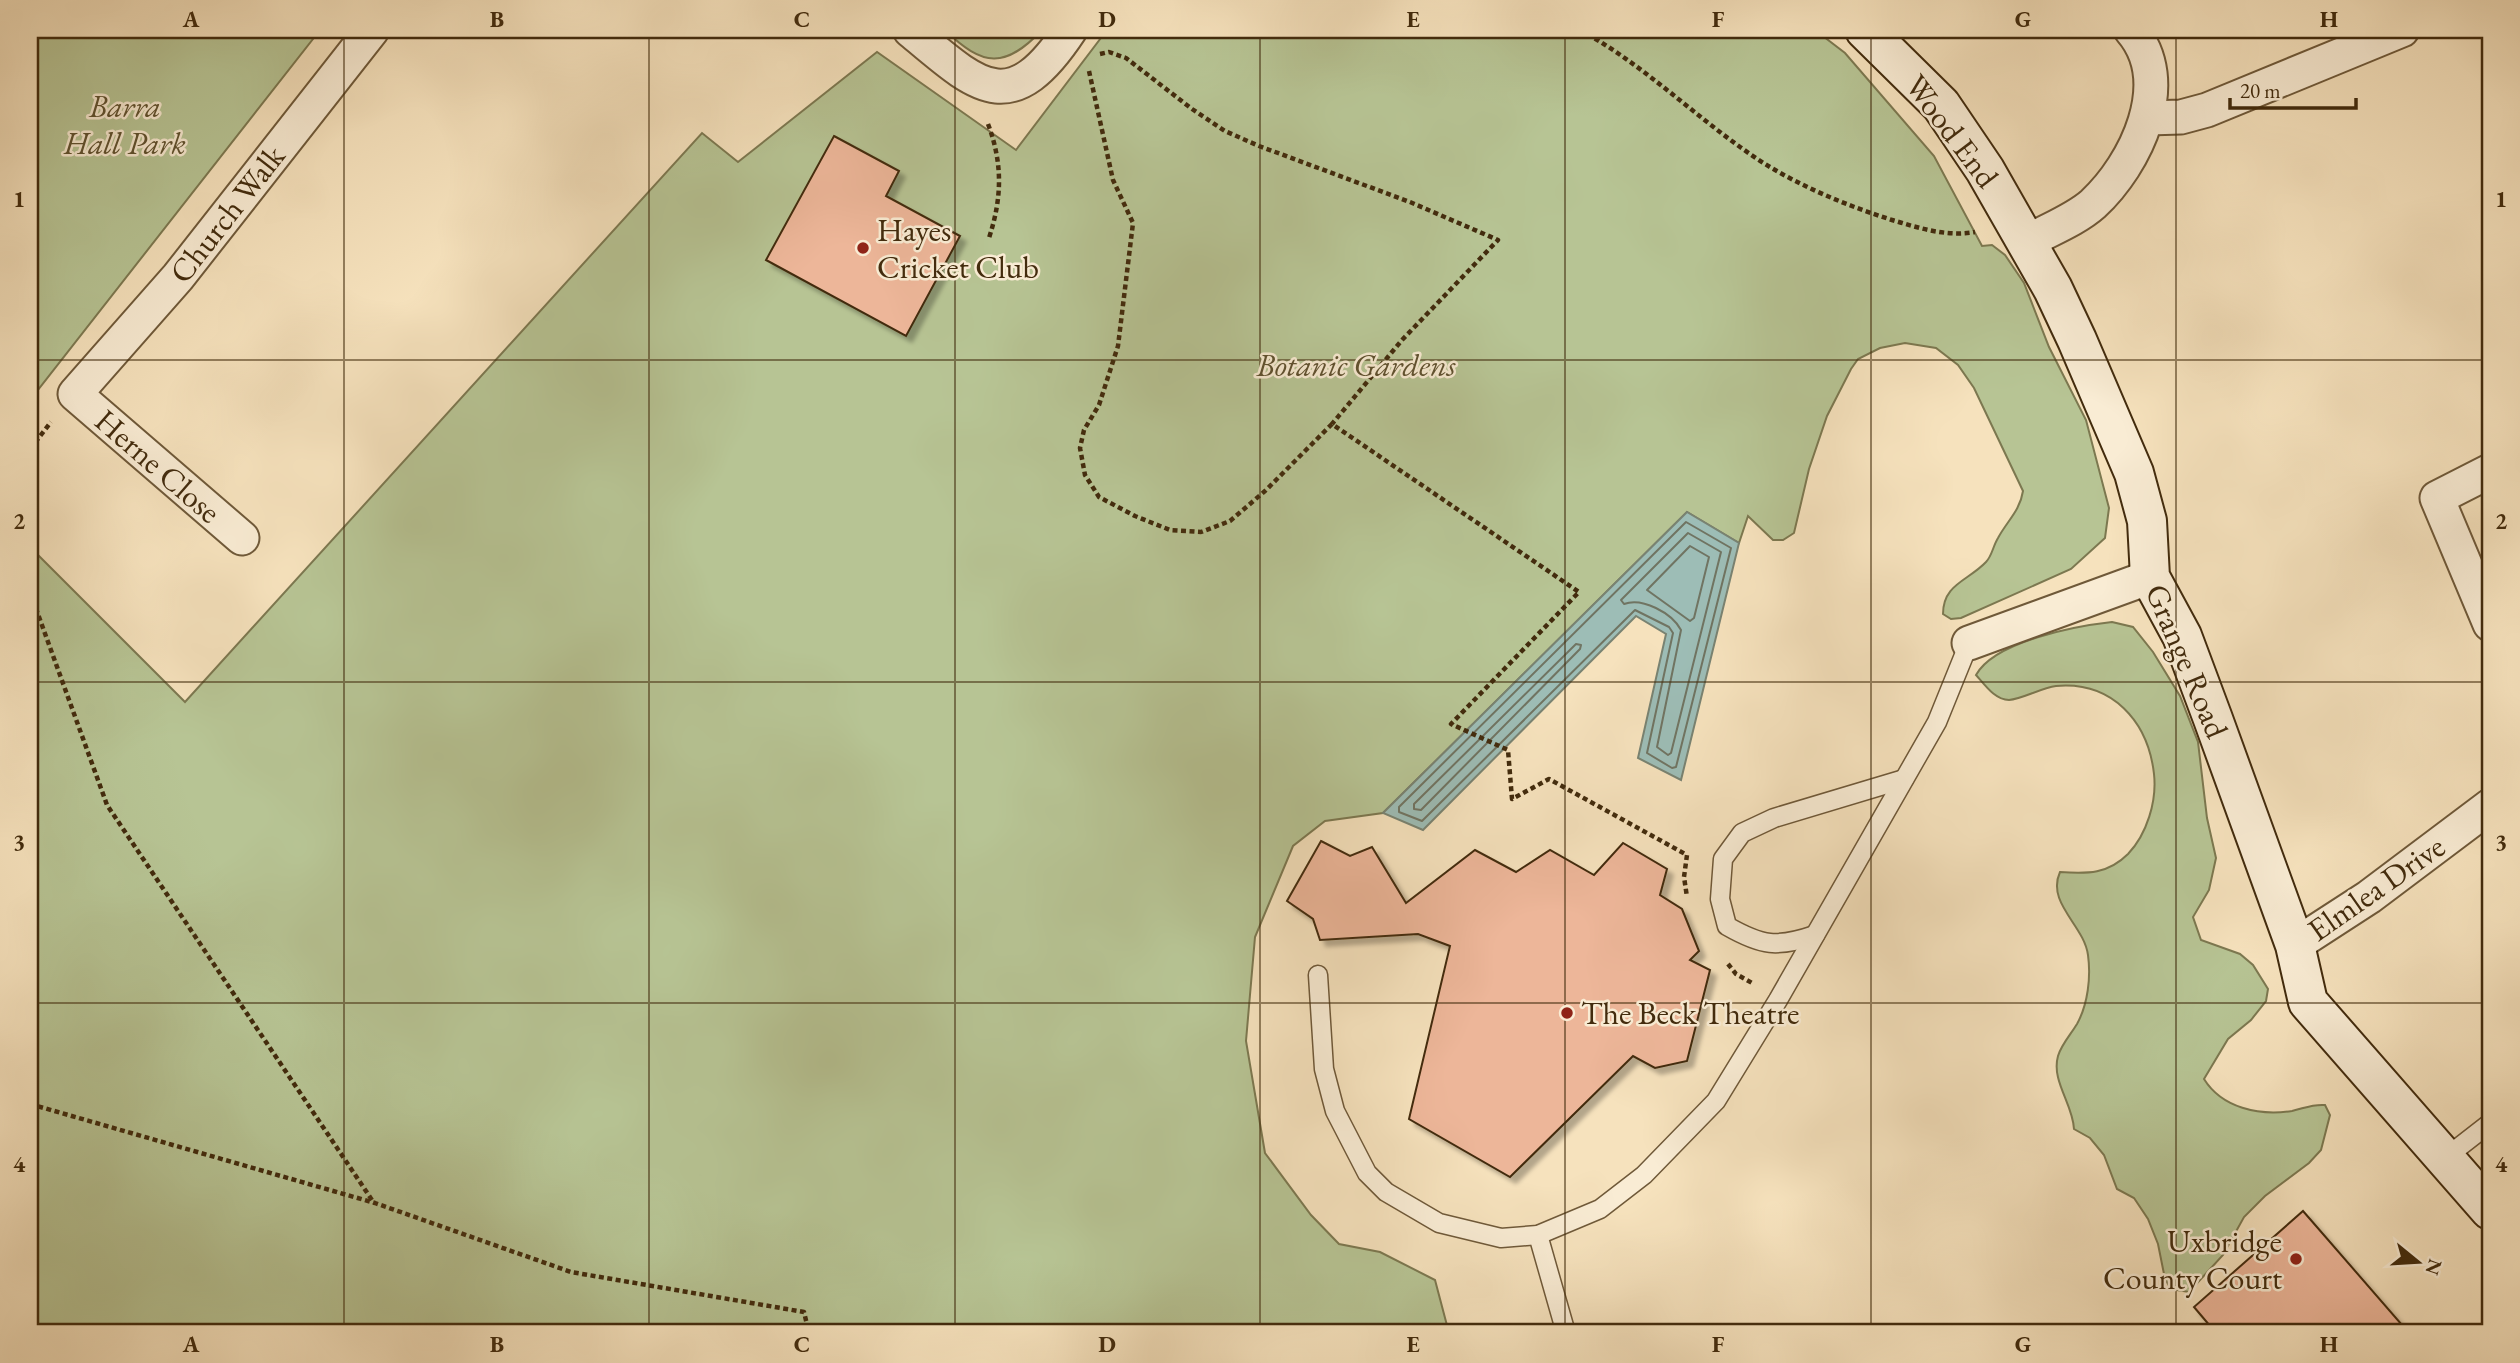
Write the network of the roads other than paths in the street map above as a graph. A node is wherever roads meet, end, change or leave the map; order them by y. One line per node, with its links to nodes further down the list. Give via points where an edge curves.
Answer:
1 (372, 30): 9 (street, Church Walk, via 178,277)
2 (909, 30): 3 (street, via 958,69 1000,88 1016,86 1041,66)
3 (1070, 30)
4 (1865, 30): 8 (street, Wood End, via 1941,106 1986,170)
5 (2131, 30): 7 (street, via 2148,64)
6 (2402, 30): 7 (street, via 2207,110)
7 (2148, 118): 8 (street, via 2129,161 2091,205)
8 (2022, 233): 12 (street, Grange Road, via 2077,340 2134,473 2147,521)
9 (75, 394): 11 (street, Herne Close)
10 (2490, 471): 13 (street, via 2437,498)
11 (242, 538)
12 (2150, 577): 14 (street); 18 (street, Grange Road, via 2182,636)
13 (2490, 624)
14 (1969, 643): 15 (lane, via 1937,722)
15 (1904, 779): 17 (lane); 17 (lane, via 1774,818 1742,833 1723,859 1720,898 1727,926 1754,941 1785,946)
16 (2490, 806): 18 (street, Elmlea Drive, via 2369,897)
17 (1815, 935): 23 (lane, via 1716,1101 1681,1140 1601,1209)
18 (2294, 945): 21 (street, Grange Road, via 2308,1002)
19 (1318, 975): 23 (lane, via 1324,1069 1348,1140 1367,1173 1387,1192 1439,1223 1501,1238)
20 (2490, 1123): 21 (lane)
21 (2445, 1158): 22 (street, Grange Road)
22 (2490, 1210)
23 (1538, 1235): 24 (lane)
24 (1566, 1333)

